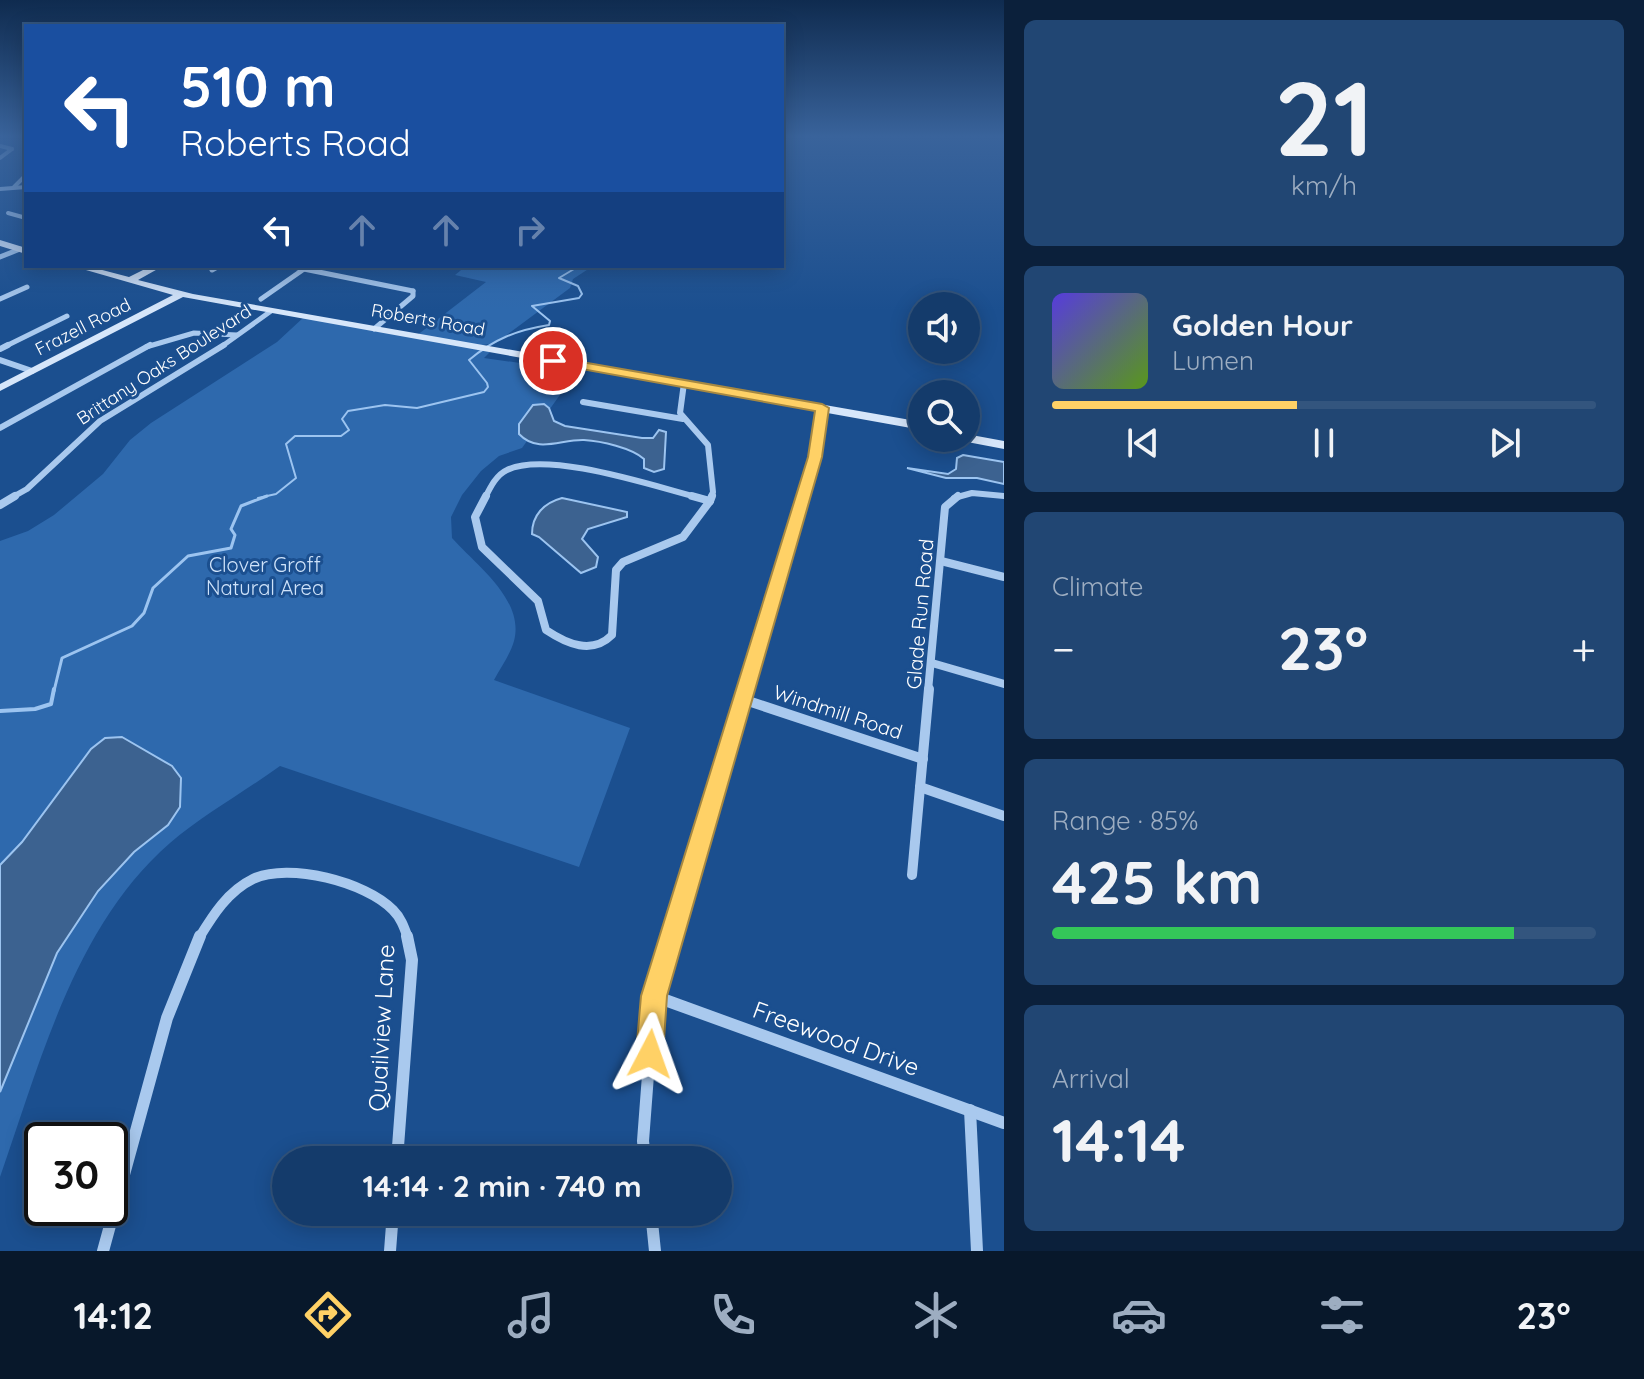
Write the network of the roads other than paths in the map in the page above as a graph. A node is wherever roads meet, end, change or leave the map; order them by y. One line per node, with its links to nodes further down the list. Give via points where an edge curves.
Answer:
1 (8, 213): 2 (street)
2 (24, 217)
3 (0, 243): 4 (main road)
4 (23, 250): 5 (street)
5 (0, 257)
6 (84, 268): 12 (main road, Roberts Road)
7 (154, 268): 12 (main road)
8 (216, 268): 11 (street)
9 (299, 268): 10 (street)
10 (304, 269): 16 (street); 19 (street, via 417,290)
11 (212, 270)
12 (128, 281): 14 (main road, Roberts Road)
13 (27, 287): 15 (street)
14 (180, 295): 17 (main road, Roberts Road); 23 (main road, Frazell Road)
15 (0, 299)
16 (261, 299)
17 (271, 311): 19 (main road, Roberts Road); 20 (street, Brittany Oaks Boulevard)
18 (67, 316): 21 (street)
19 (374, 329): 24 (main road, Roberts Road)
20 (237, 335): 30 (street, via 197,331 152,344); 35 (street, Brittany Oaks Boulevard, via 100,421 27,489)
21 (0, 349)
22 (0, 360): 23 (street)
23 (32, 371): 25 (main road, Frazell Road)
24 (684, 383): 27 (main road, Roberts Road); 28 (street)
25 (0, 388)
26 (583, 402): 28 (street)
27 (822, 408): 29 (main road, Roberts Road); 40 (street, via 815,457)
28 (683, 419): 34 (street, via 708,445)
29 (908, 425)
30 (0, 428)
31 (980, 439): 32 (main road)
32 (1004, 443)
33 (1004, 496): 36 (street, Glade Run Road, via 979,492 949,501)
34 (710, 501): 34 (street, via 548,463 514,466 501,475 475,517 482,547 538,601 546,630 592,647 612,635 616,570 635,556 683,537)
35 (0, 505)
36 (941, 561): 37 (street); 38 (street, Glade Run Road)
37 (1004, 577)
38 (932, 663): 39 (street); 41 (street, Glade Run Road)
39 (1004, 684)
40 (742, 699): 41 (street, Windmill Road); 45 (street)
41 (923, 759): 42 (street, Glade Run Road)
42 (920, 787): 43 (street); 44 (street, Glade Run Road)
43 (1004, 816)
44 (912, 875)
45 (654, 996): 46 (street, Freewood Drive); 49 (street)
46 (970, 1110): 47 (street, Freewood Drive); 55 (street)
47 (1004, 1123)
48 (398, 1146): 52 (street, Quailview Lane, via 412,960 408,932 396,911 377,897 312,873 283,870 253,880 217,912 171,1000)
49 (644, 1146)
50 (392, 1226): 53 (street)
51 (652, 1226): 54 (street)
52 (103, 1251)
53 (390, 1251)
54 (655, 1251)
55 (977, 1251)

